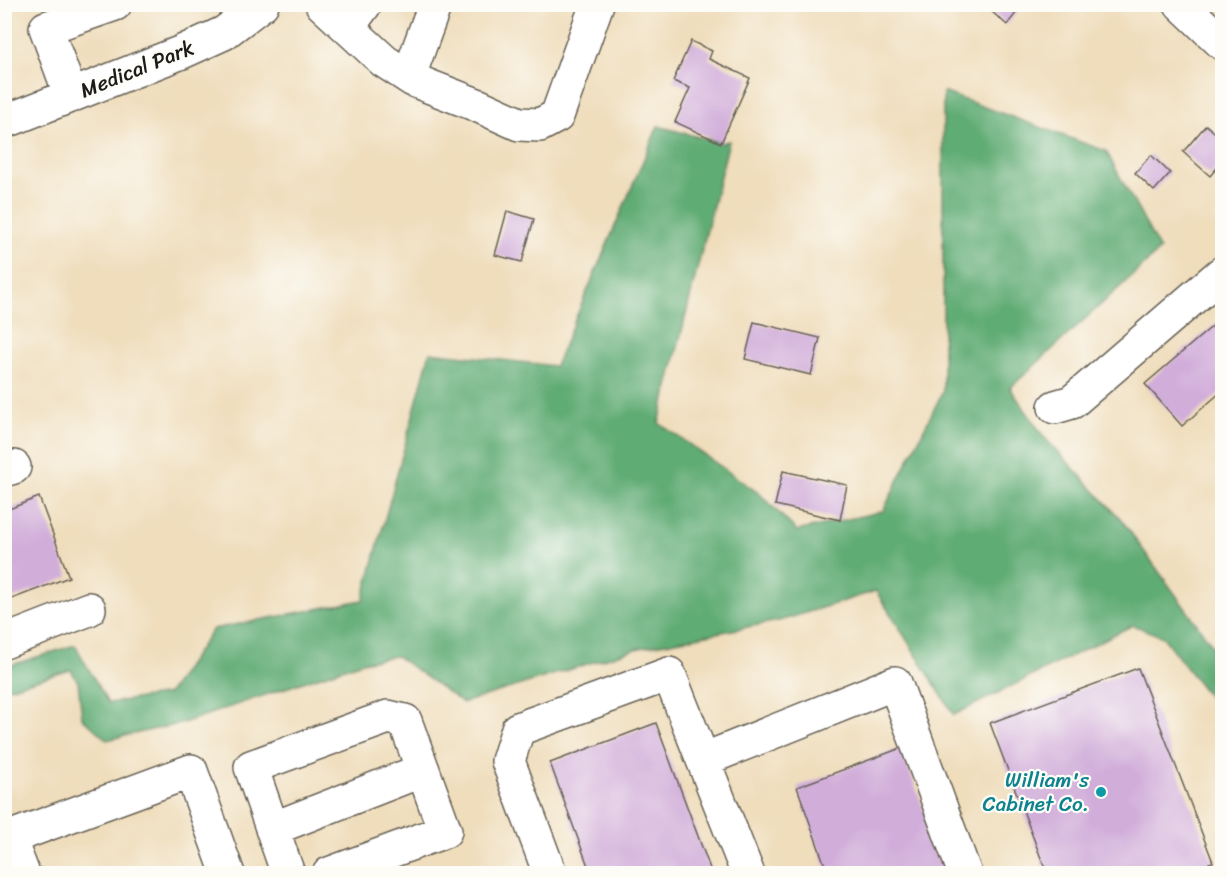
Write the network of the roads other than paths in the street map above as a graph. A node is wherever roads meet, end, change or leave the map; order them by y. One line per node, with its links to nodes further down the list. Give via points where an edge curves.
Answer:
1 (115, 4): 10 (street, via 46,28)
2 (262, 4): 10 (street, Medical Park, via 224,33)
3 (322, 4): 7 (street)
4 (435, 4): 9 (street)
5 (597, 4): 9 (street, via 557,116 540,125 519,124)
6 (1181, 4): 8 (street)
7 (356, 16): 9 (street, via 384,60)
8 (1222, 43)
9 (409, 76)
10 (70, 96): 11 (street, Medical Park)
11 (4, 122)
12 (1222, 273): 13 (street, via 1072,402)
13 (1055, 407)
14 (89, 609): 15 (street)
15 (4, 642)
16 (703, 760): 23 (street, via 669,674 518,729 508,761); 24 (street); 25 (street, via 895,683)
17 (423, 770): 18 (street); 18 (street, via 405,721 388,717 251,767); 22 (street, via 445,831)
18 (272, 829): 21 (street)
19 (23, 873): 20 (street, via 9,838 191,771)
20 (228, 873)
21 (288, 873)
22 (329, 873)
23 (550, 873)
24 (748, 873)
25 (965, 873)

